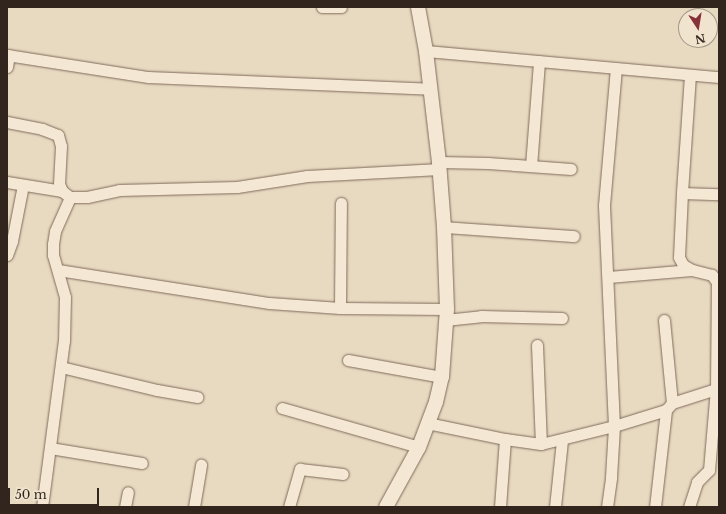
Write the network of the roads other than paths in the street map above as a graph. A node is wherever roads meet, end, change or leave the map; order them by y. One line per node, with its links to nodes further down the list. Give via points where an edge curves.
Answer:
1 (322, 7): 2 (street)
2 (341, 7)
3 (418, 7): 4 (street)
4 (426, 51): 6 (street); 11 (street)
5 (8, 55): 7 (street); 11 (street, via 148,77)
6 (539, 62): 8 (street); 14 (street)
7 (7, 67)
8 (616, 68): 9 (street); 27 (street, via 604,205)
9 (690, 75): 10 (street); 18 (street)
10 (719, 77)
11 (430, 89): 13 (street)
12 (7, 122): 19 (street, via 58,135 61,146 59,184)
13 (440, 166): 14 (street, via 488,163); 19 (street, via 307,176 236,187 119,190 87,197); 22 (street)
14 (531, 166): 15 (street)
15 (571, 169)
16 (7, 182): 17 (street)
17 (23, 185): 19 (street); 24 (street)
18 (682, 193): 20 (street); 26 (street, via 679,257 683,265)
19 (66, 194): 25 (street, via 53,244 53,255)
20 (719, 194)
21 (341, 203): 28 (street)
22 (444, 227): 23 (street); 29 (street)
23 (574, 236)
24 (7, 255)
25 (58, 270): 28 (street, via 268,303); 34 (street, via 65,297)
26 (692, 270): 27 (street); 36 (street, via 712,275 717,282)
27 (608, 277): 41 (street)
28 (340, 308): 29 (street)
29 (446, 314): 30 (street); 35 (street)
30 (562, 318)
31 (664, 320): 38 (street)
32 (537, 345): 44 (street)
33 (348, 360): 35 (street)
34 (61, 367): 37 (street); 46 (street)
35 (442, 377): 40 (street, via 436,402)
36 (718, 388): 38 (street); 60 (street, via 709,470 697,482)
37 (197, 397)
38 (669, 407): 41 (street); 59 (street)
39 (282, 408): 45 (street)
40 (427, 423): 42 (street); 45 (street)
41 (614, 426): 43 (street); 58 (street)
42 (505, 439): 44 (street); 56 (street)
43 (562, 440): 44 (street); 57 (street)
44 (541, 444)
45 (419, 447): 55 (street)
46 (50, 448): 47 (street); 51 (street)
47 (142, 463)
48 (202, 464): 53 (street)
49 (343, 474): 54 (street, via 300,469)
50 (128, 492): 52 (street)
51 (42, 507)
52 (125, 507)
53 (194, 507)
54 (289, 507)
55 (386, 507)
56 (500, 507)
57 (555, 507)
58 (607, 507)
59 (654, 507)
60 (689, 507)

